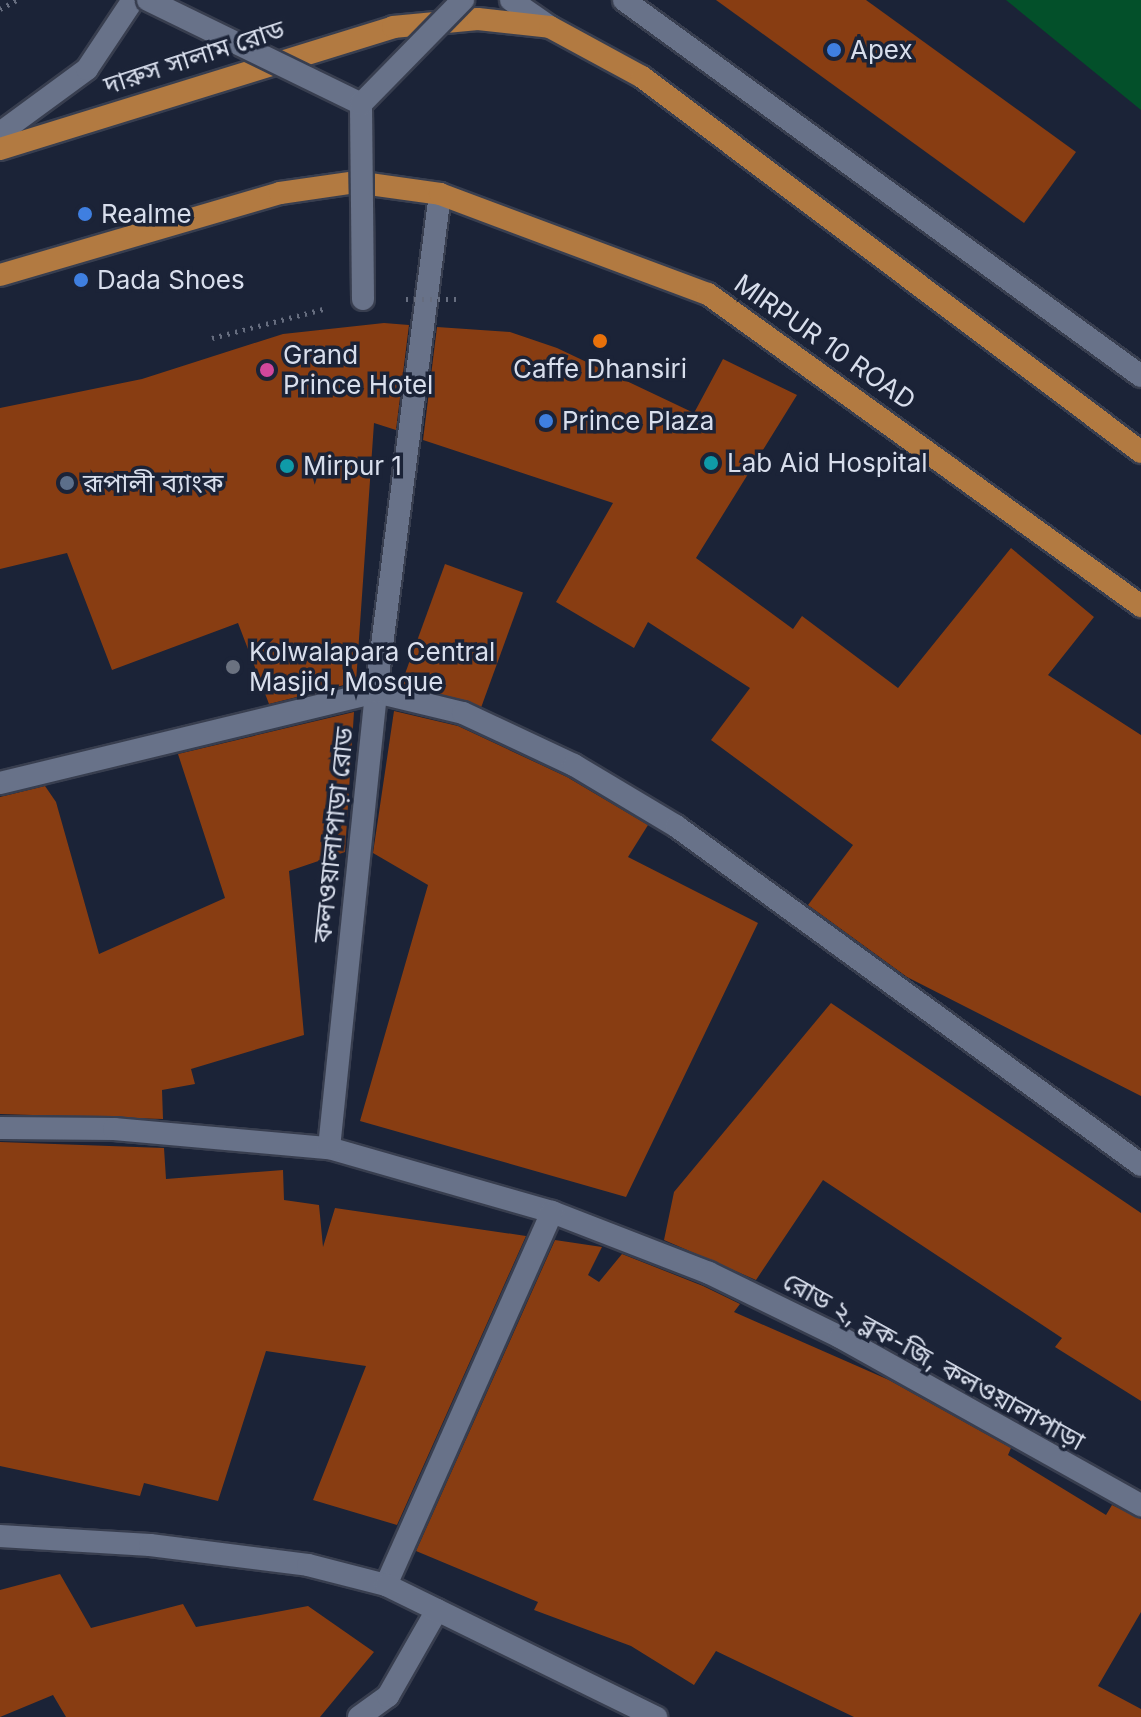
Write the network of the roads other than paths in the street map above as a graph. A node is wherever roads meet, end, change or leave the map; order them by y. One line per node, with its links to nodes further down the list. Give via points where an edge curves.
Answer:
1 (133, 0): 8 (street, via 87,69)
2 (148, 0): 7 (street, bridge)
3 (463, 0): 7 (street, bridge)
4 (511, 0): 6 (street)
5 (624, 0): 13 (street)
6 (550, 27): 9 (main road, দারুস সালাম রোড, via 478,19 393,27); 14 (main road, via 642,77)
7 (361, 104): 12 (street, bridge)
8 (0, 133)
9 (0, 149)
10 (440, 194): 11 (main road, via 355,182 280,193); 15 (main road, MIRPUR 10 ROAD, via 708,294); 16 (street, কলওয়ালাপাড়া রোড)
11 (0, 275)
12 (363, 299)
13 (1141, 376)
14 (1141, 452)
15 (1141, 606)
16 (376, 692): 17 (street); 19 (street, কলওয়ালাপাড়া রোড); 20 (street, via 463,713 574,765 676,826)
17 (0, 783)
18 (0, 1128): 19 (street, রোড ২, ব্লক-জি, কলওয়ালাপাড়া, via 114,1129)
19 (329, 1148): 21 (street, রোড ২, ব্লক-জি, কলওয়ালাপাড়া)
20 (1141, 1165)
21 (552, 1212): 22 (street, রোড ২, ব্লক-জি, কলওয়ালাপাড়া, via 709,1273 840,1337); 24 (street)
22 (1141, 1505)
23 (0, 1536): 24 (street, via 150,1545 308,1565)
24 (386, 1585): 25 (street)
25 (437, 1610): 26 (street, via 388,1696); 27 (street)
26 (359, 1717)
27 (656, 1717)

